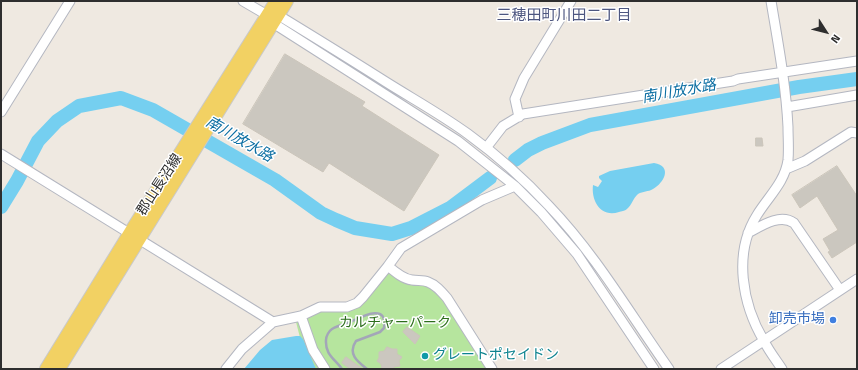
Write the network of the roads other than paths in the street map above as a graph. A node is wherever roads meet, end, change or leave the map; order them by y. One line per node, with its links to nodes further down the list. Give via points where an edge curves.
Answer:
1 (70, 1): 12 (street)
2 (244, 1): 7 (street)
3 (276, 1): 7 (main road, 郡山長沼線)
4 (287, 1): 7 (main road, 郡山長沼線)
5 (571, 1): 13 (street, via 514,98)
6 (771, 1): 9 (street)
7 (273, 18): 15 (street, via 432,110); 18 (street, via 446,133); 20 (main road, 郡山長沼線)
8 (857, 61): 9 (street)
9 (783, 75): 11 (street); 13 (street, via 738,79)
10 (857, 95): 11 (street)
11 (787, 105): 17 (street)
12 (1, 112)
13 (519, 116): 15 (street, via 503,126)
14 (857, 133): 17 (street, via 851,132 805,161)
15 (486, 148): 33 (street, via 549,206 583,245)
16 (1, 154): 20 (street)
17 (786, 169): 19 (street)
18 (515, 186): 21 (street, via 482,200 401,248); 32 (street, via 578,254)
19 (748, 232): 23 (street, via 780,219 794,223); 26 (street, via 742,272 752,319)
20 (134, 236): 25 (street); 27 (main road, 郡山長沼線); 28 (main road, 郡山長沼線)
21 (388, 266): 24 (street, via 357,303 346,307 320,307); 31 (street, via 404,278 427,281 440,290)
22 (857, 279): 23 (street)
23 (840, 290): 26 (street)
24 (301, 316): 25 (street); 30 (street, via 313,350)
25 (273, 322): 29 (street, via 242,349)
26 (763, 341): 34 (street); 35 (street)
27 (46, 369)
28 (59, 369)
29 (226, 369)
30 (325, 369)
31 (492, 369)
32 (654, 369)
33 (669, 369)
34 (721, 369)
35 (782, 369)

